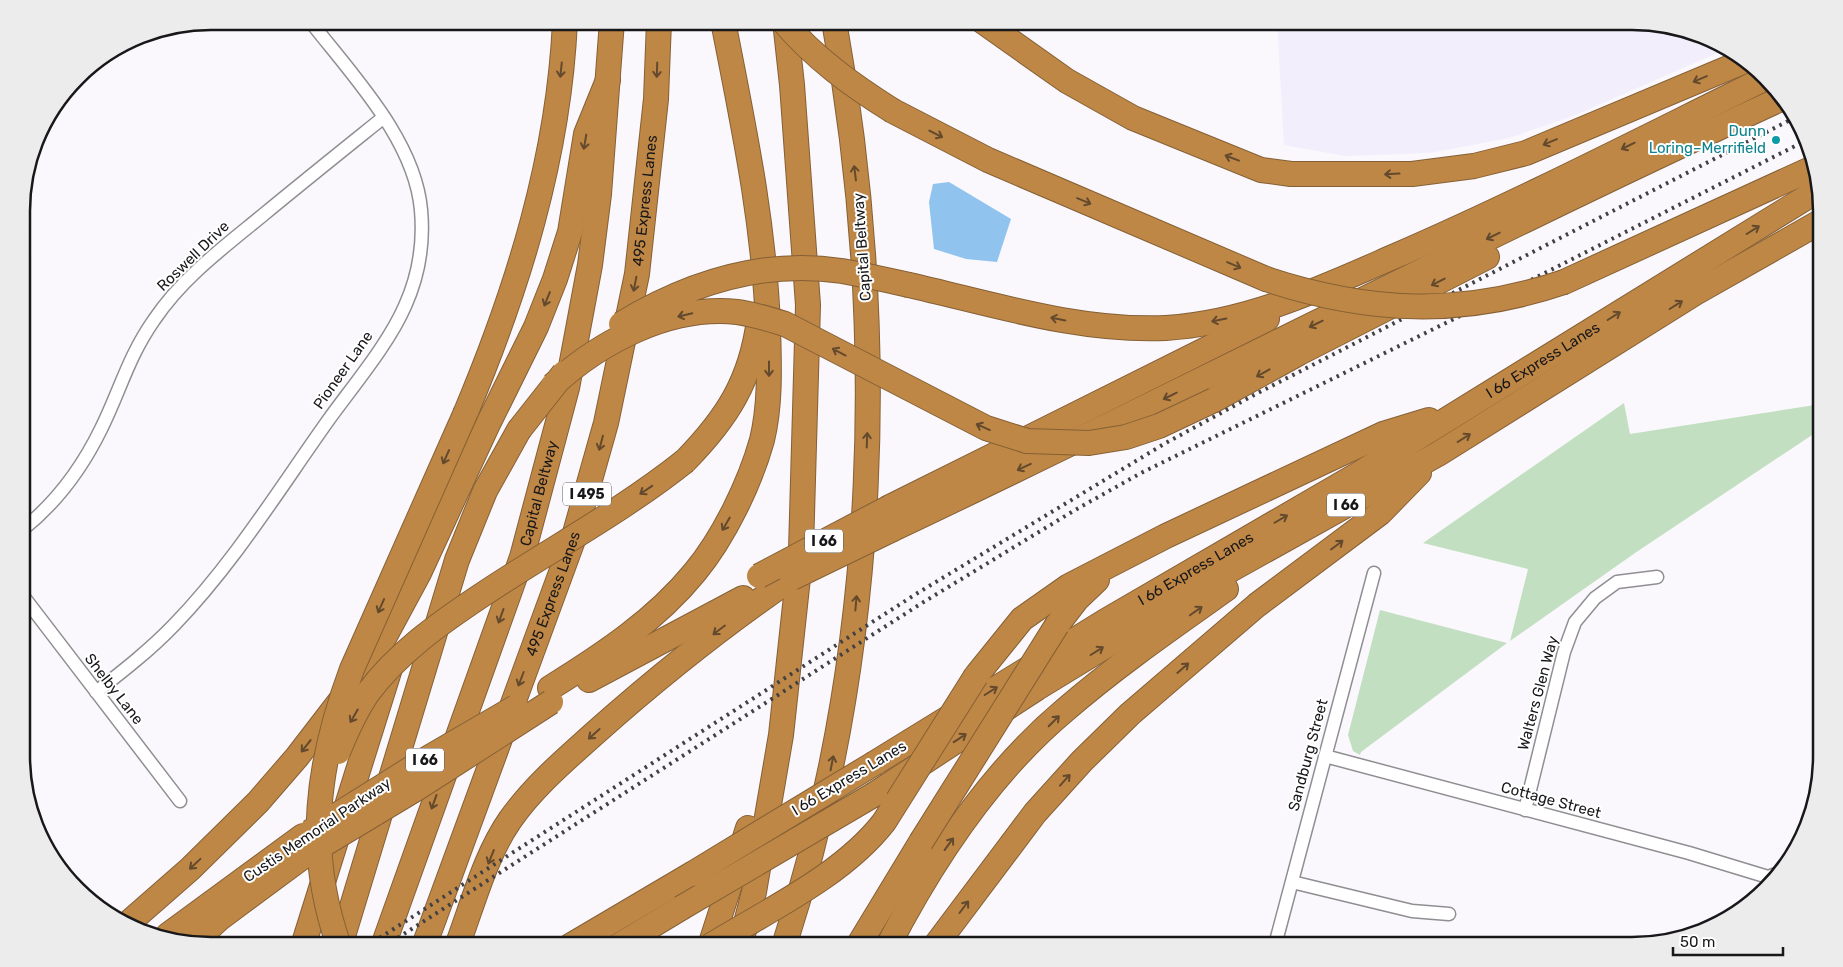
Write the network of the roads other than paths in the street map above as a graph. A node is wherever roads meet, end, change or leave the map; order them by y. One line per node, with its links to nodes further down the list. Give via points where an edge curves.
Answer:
1 (317, 30): 14 (street, Pioneer Lane)
2 (564, 30): 39 (highway, one-way to 39, bridge, via 557,105 536,208 505,313 466,412 336,712)
3 (611, 30): 11 (highway, Capital Beltway / I 495)
4 (659, 30): 53 (highway, 495 Express Lanes / I 495, one-way to 53, via 656,99 638,264 606,424 573,540)
5 (725, 30): 19 (highway, via 756,189)
6 (785, 30): 33 (highway, via 808,305 802,540)
7 (793, 30): 16 (highway, one-way to 16, bridge, via 824,62 893,112 988,160 1266,279 1361,303 1437,308 1469,305 1564,282)
8 (835, 30): 61 (highway, Capital Beltway, one-way to 8, via 810,857 834,749 854,624 866,475 868,359 863,255)
9 (995, 30): 10 (highway, one-way to 9, via 1518,155 1474,166 1412,174 1291,174 1261,170 1133,118 1066,81)
10 (1736, 64)
11 (608, 80): 27 (highway, one-way to 27, via 586,134 570,232 555,278 536,327); 52 (highway, Capital Beltway / I 495, one-way to 52, via 589,273 567,388 542,490 522,557)
12 (1759, 82): 20 (highway, I 66, one-way to 20, via 1481,219)
13 (1776, 101): 15 (highway)
14 (384, 117): 25 (street, Roswell Drive, via 218,251 176,292 132,354 86,458 53,502); 34 (street, Pioneer Lane, via 408,159 421,208 420,260 404,308 220,573 153,646)
15 (1726, 124): 21 (highway, one-way to 21, bridge, via 1668,165 1299,353 1214,400 1159,426 1126,437 1089,443 1027,441 986,428 785,324 718,311 680,316 639,329 583,360); 24 (highway, one-way to 24, via 1076,443)
16 (1809, 170)
17 (1812, 194): 22 (highway, I 66 Express Lanes, one-way to 17)
18 (1813, 226): 23 (highway, I 66, one-way to 18, via 1695,293)
19 (763, 251): 35 (highway, one-way to 35, via 769,391 762,439 747,484 696,571 628,636); 39 (highway, one-way to 39, bridge, via 757,331 746,376 729,410 685,461 628,503 450,616 412,646 383,675 351,722)
20 (1364, 270): 21 (highway, one-way to 21, bridge, via 1274,306 1209,322 1167,328 1124,328 1070,321 841,271 813,269 745,273 676,294 615,327 580,356); 24 (highway, I 66)
21 (553, 385): 51 (highway, bridge, via 519,430 488,484 457,560)
22 (1462, 410): 26 (highway, via 1383,434); 55 (highway, I 66 Express Lanes, one-way to 22, bridge, via 1104,622)
23 (1438, 454): 28 (highway, I 66); 64 (highway, one-way to 23, via 1035,813 1130,714 1257,605 1380,513)
24 (892, 518): 31 (highway, I 66, bridge); 31 (highway, bridge, via 792,578)
25 (30, 523)
26 (1166, 536): 59 (highway, bridge, via 1068,586 1035,608 1005,637 976,676 884,822 865,846 830,873); 62 (highway, bridge, via 1096,581 1057,625)
27 (433, 542): 44 (highway, one-way to 44, via 406,600 378,649 297,757 220,840); 49 (highway)
28 (1278, 542): 45 (highway, I 66, one-way to 28, bridge, via 875,794 1037,688); 63 (highway, one-way to 28, via 932,866 1004,771 1064,711 1139,651 1245,576)
29 (1374, 573): 36 (street, Sandburg Street)
30 (1657, 576): 38 (street, Walters Glen Way, via 1616,582 1595,598 1575,622 1564,652)
31 (757, 589): 35 (highway, I 66); 54 (highway, one-way to 54, via 549,774 528,797 493,851)
32 (30, 606): 34 (street, Shelby Lane)
33 (789, 664): 58 (highway, via 747,832); 60 (highway, via 768,812)
34 (96, 692): 37 (street, Shelby Lane)
35 (551, 695): 39 (highway, Custis Memorial Parkway / I 66, bridge, via 423,761)
36 (1325, 756): 38 (street, Cottage Street); 41 (street, Sandburg Street)
37 (180, 801)
38 (1525, 810): 40 (street, Cottage Street, via 1689,853)
39 (308, 841): 43 (highway); 46 (highway, Custis Memorial Parkway / I 66); 50 (highway, bridge, via 320,872 324,898)
40 (1765, 878)
41 (1292, 882): 42 (street, via 1412,911); 65 (street, Sandburg Street)
42 (1449, 914)
43 (220, 918): 47 (highway); 48 (highway)
44 (133, 919)
45 (654, 924): 56 (highway, I 66); 57 (highway)
46 (172, 933)
47 (191, 936)
48 (200, 937)
49 (306, 937)
50 (337, 937)
51 (343, 937)
52 (386, 937)
53 (427, 937)
54 (461, 937)
55 (585, 937)
56 (633, 937)
57 (639, 937)
58 (713, 937)
59 (725, 937)
60 (742, 937)
61 (787, 937)
62 (863, 937)
63 (893, 937)
64 (941, 937)
65 (1277, 937)

